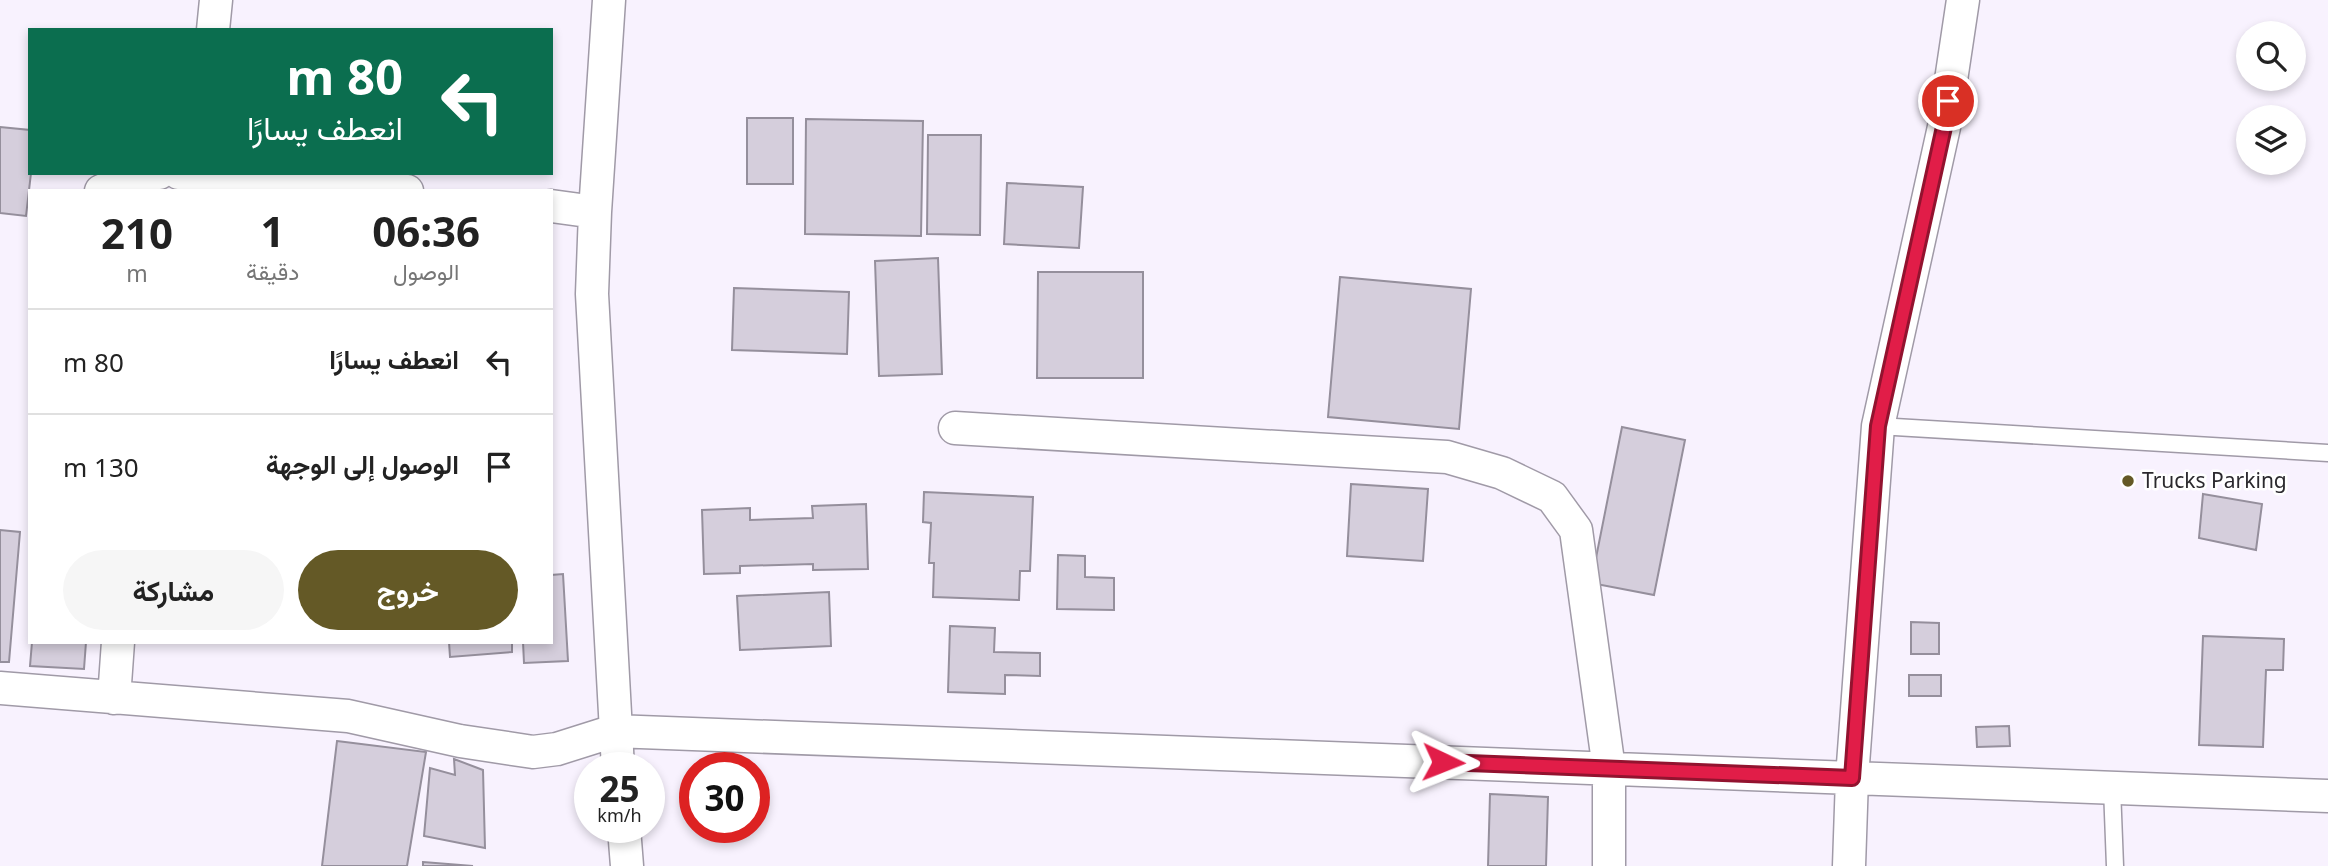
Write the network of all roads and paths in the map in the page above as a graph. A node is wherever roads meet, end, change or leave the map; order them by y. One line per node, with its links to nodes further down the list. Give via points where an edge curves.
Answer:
1 (216, 0): 4 (street)
2 (609, 0): 10 (street)
3 (1963, 0): 11 (street, via 1944,127)
4 (213, 28)
5 (139, 175): 7 (street)
6 (209, 175): 8 (street)
7 (106, 189)
8 (382, 189)
9 (553, 206): 10 (street)
10 (595, 212): 17 (street, via 592,294)
11 (1878, 426): 13 (lane); 20 (street)
12 (955, 428): 19 (street, via 1447,457 1502,473 1552,497 1576,530)
13 (2328, 453)
14 (118, 644): 16 (street)
15 (0, 688): 16 (street)
16 (114, 698): 17 (street, via 348,716 533,752)
17 (614, 731): 18 (street); 19 (street)
18 (616, 752)
19 (1609, 769): 20 (street); 25 (street)
20 (1852, 778): 21 (street); 26 (street)
21 (2112, 788): 22 (street); 27 (lane)
22 (2328, 796)
23 (625, 843): 24 (street)
24 (627, 866)
25 (1609, 866)
26 (1849, 866)
27 (2115, 866)

